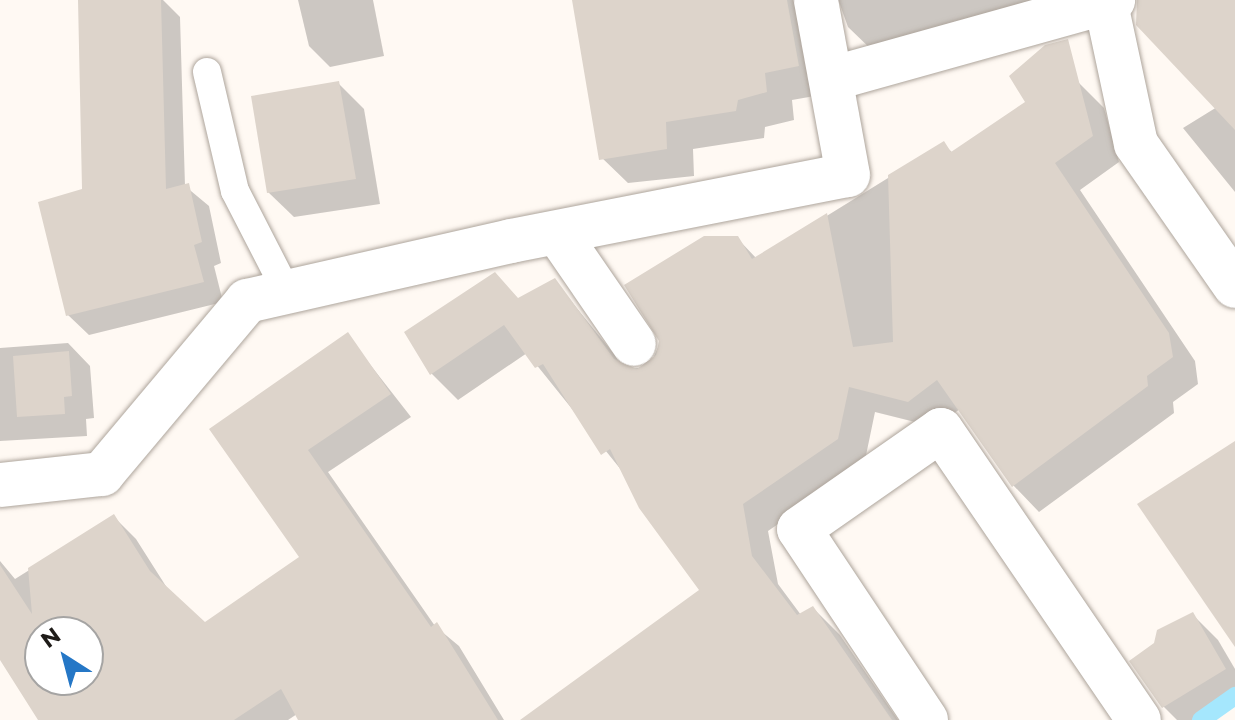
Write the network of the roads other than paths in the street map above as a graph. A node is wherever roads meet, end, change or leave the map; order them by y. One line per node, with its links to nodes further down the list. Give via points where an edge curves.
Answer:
1 (816, 0): 4 (street)
2 (1109, 2): 4 (street); 6 (street, via 1136,144)
3 (207, 72): 7 (lane, via 235,191)
4 (831, 79): 5 (street, via 848,175)
5 (559, 235): 7 (street); 8 (street)
6 (1235, 286)
7 (287, 292): 9 (street, via 247,301 102,474)
8 (634, 344)
9 (0, 485)
10 (926, 720): 11 (street, via 799,529 941,430)
11 (1139, 720)

